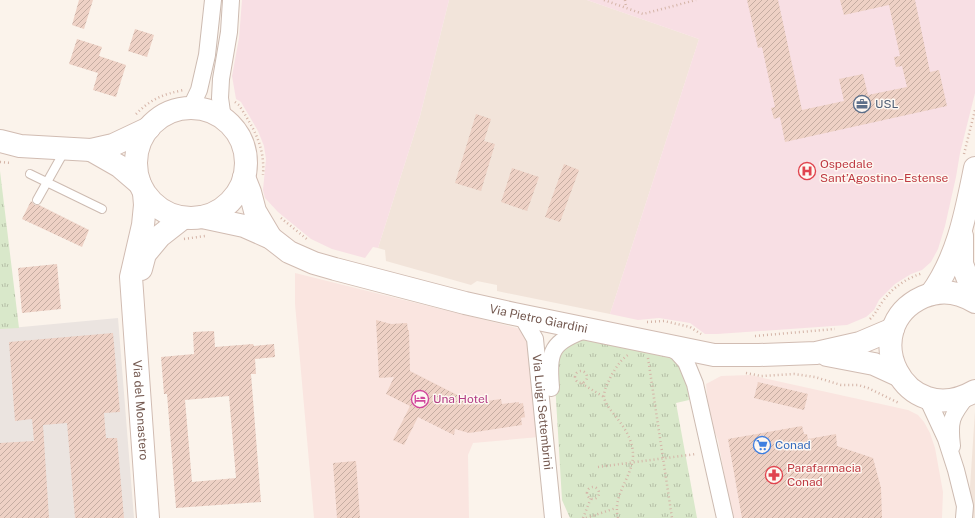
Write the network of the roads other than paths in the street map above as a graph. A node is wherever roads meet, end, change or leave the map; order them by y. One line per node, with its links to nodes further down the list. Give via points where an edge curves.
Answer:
1 (213, 0): 3 (street, via 207,55)
2 (231, 0): 4 (street, via 229,32 221,79)
3 (194, 100): 4 (main road, Via Pietro Giardini); 5 (main road, Via Pietro Giardini, via 159,119)
4 (223, 120): 11 (main road, Via Pietro Giardini, via 234,131 242,145 245,161)
5 (141, 122): 8 (main road, Via Pietro Giardini, via 113,145); 13 (main road, Via Pietro Giardini, via 136,170)
6 (0, 141): 7 (main road, Via Pietro Giardini, via 20,146)
7 (66, 148): 8 (main road, Via Pietro Giardini); 12 (lane)
8 (91, 150): 13 (main road, Via Pietro Giardini, via 119,166)
9 (975, 168): 17 (main road)
10 (30, 174): 12 (lane)
11 (253, 178): 16 (main road, Via Pietro Giardini, via 216,212); 18 (main road, Via Pietro Giardini, via 250,192 255,211)
12 (48, 182): 14 (lane); 15 (lane)
13 (142, 188): 16 (main road, Via Pietro Giardini, via 157,207 169,214); 21 (main road, Via del Monastero, via 145,205 143,225 130,277)
14 (37, 200)
15 (102, 209)
16 (192, 217): 18 (main road, Via Pietro Giardini, via 244,226); 21 (main road, Via del Monastero, via 160,236 145,254)
17 (962, 231): 19 (main road); 20 (main road, via 962,264)
18 (272, 238): 23 (main road, Via Pietro Giardini, via 289,252 314,263)
19 (931, 294): 22 (main road, Via Pietro Giardini, via 956,293); 25 (main road, Via Pietro Giardini, via 915,301 902,313)
20 (975, 297)
21 (132, 301): 32 (main road, Via del Monastero)
22 (975, 302)
23 (514, 314): 24 (main road, Via Pietro Giardini); 33 (street, Via Luigi Settembrini, via 524,320 535,339)
24 (588, 329): 26 (main road, Via Pietro Giardini); 34 (street, Via Luigi Settembrini, via 563,339 552,353 550,361 558,492)
25 (893, 329): 27 (main road, Via Pietro Giardini, via 860,343); 28 (main road, Via Pietro Giardini, via 891,355)
26 (647, 341): 27 (main road, Via Pietro Giardini, via 714,355); 35 (street, via 677,352 686,362 695,384)
27 (816, 353): 28 (main road, Via Pietro Giardini, via 874,364)
28 (898, 375): 30 (main road, Via Pietro Giardini, via 912,390)
29 (971, 393): 30 (main road, Via Pietro Giardini, via 958,399); 31 (street, via 955,411 951,426)
30 (927, 398): 31 (street, via 946,439)
31 (956, 470): 36 (street, via 965,506)
32 (148, 518)
33 (554, 518)
34 (564, 518)
35 (725, 518)
36 (964, 518)

